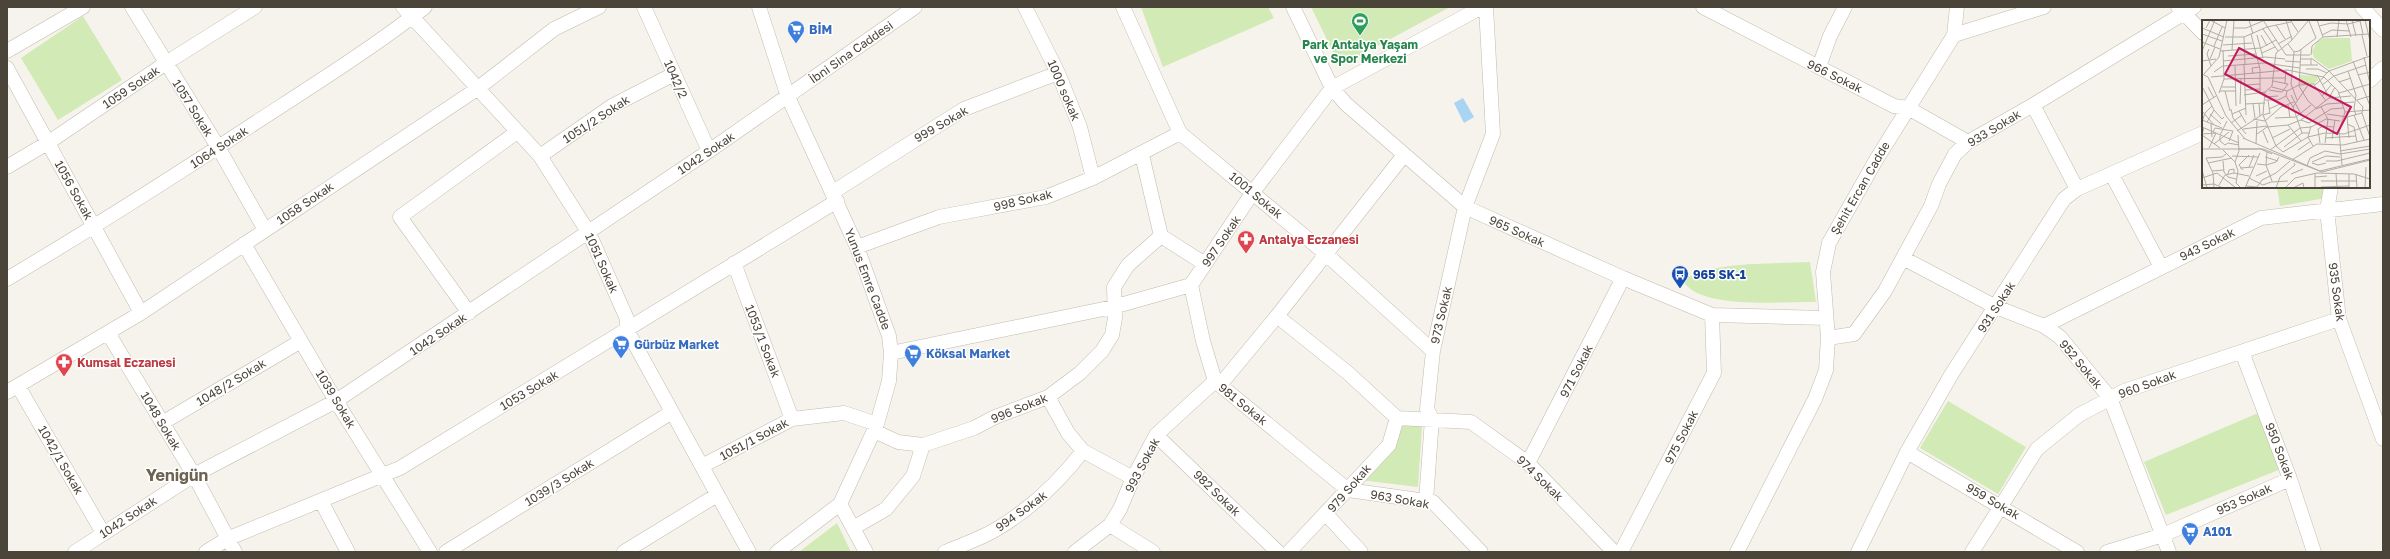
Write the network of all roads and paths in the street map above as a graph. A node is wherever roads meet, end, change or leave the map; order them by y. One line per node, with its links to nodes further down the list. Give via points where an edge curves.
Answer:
1 (83, 7): 24 (street)
2 (132, 7): 25 (street, 1057 Sokak)
3 (255, 7): 25 (street, 1059 Sokak)
4 (425, 7): 20 (street, 1064 Sokak)
5 (598, 7): 33 (street, 1058 Sokak, via 554,29)
6 (644, 7): 30 (street, 1042/2)
7 (759, 7): 34 (street, Yunus Emre Cadde)
8 (915, 7): 34 (street, İbni Sina Caddesi)
9 (1024, 7): 29 (street, 1000 sokak)
10 (1293, 7): 32 (street, 965 Sokak)
11 (1482, 7): 32 (street, 997 Sokak)
12 (1486, 7): 55 (street, 973 Sokak, via 1493,134)
13 (1703, 7): 26 (street, 966 Sokak)
14 (1845, 7): 26 (street, via 1830,36)
15 (1958, 7): 23 (street)
16 (2044, 7): 23 (street)
17 (2362, 7): 21 (street)
18 (1124, 8): 38 (street, 1001 Sokak)
19 (2185, 9): 22 (street); 35 (street, 933 Sokak)
20 (407, 12): 33 (street, 1051 Sokak); 42 (street, 1064 Sokak)
21 (2383, 30)
22 (2202, 32)
23 (1954, 35): 36 (street, Şehit Ercan Cadde)
24 (7, 51)
25 (166, 63): 40 (street, 1059 Sokak); 42 (street, 1057 Sokak)
26 (1819, 67): 36 (street, 966 Sokak, via 1894,106)
27 (7, 68): 40 (street, 1056 Sokak)
28 (2383, 68): 31 (street)
29 (1058, 72): 49 (street, 1000 sokak, via 1080,127); 53 (street, 999 Sokak, via 964,109)
30 (674, 74): 43 (street, 1042/2); 46 (street, 1051/2 Sokak, via 612,106)
31 (2370, 80)
32 (1332, 88): 45 (street, 965 Sokak, via 1346,104); 52 (street, 997 Sokak)
33 (477, 89): 37 (street, 1051 Sokak); 58 (street, 1058 Sokak)
34 (788, 97): 43 (street, 1042 Sokak); 53 (street, Yunus Emre Cadde)
35 (2033, 105): 41 (street, 933 Sokak); 51 (street)
36 (1908, 108): 41 (street, 966 Sokak); 77 (street, Şehit Ercan Cadde, via 1829,243 1823,272)
37 (517, 132): 46 (street, 1051 Sokak); 74 (street, via 400,217)
38 (1180, 133): 44 (street, 998 Sokak); 52 (street, 1001 Sokak)
39 (2202, 133): 48 (street, 931 Sokak)
40 (49, 142): 47 (street, 1059 Sokak); 57 (street, 1056 Sokak)
41 (1968, 142): 64 (street, 933 Sokak, via 1955,154)
42 (218, 147): 57 (street, 1064 Sokak); 58 (street, 1057 Sokak)
43 (709, 151): 59 (street, 1042 Sokak)
44 (1142, 155): 49 (street, 998 Sokak); 60 (street)
45 (1404, 155): 55 (street, 965 Sokak); 63 (street, 993 Sokak)
46 (540, 156): 59 (street, 1051 Sokak)
47 (7, 167)
48 (2112, 175): 51 (street, 931 Sokak); 67 (street)
49 (1093, 178): 62 (street, 998 Sokak, via 1046,196 939,217)
50 (2331, 188): 56 (street, 935 Sokak)
51 (2077, 189): 72 (street, 931 Sokak, via 2064,199)
52 (1253, 192): 63 (street, 1001 Sokak); 66 (street, 997 Sokak)
53 (835, 197): 62 (street, Yunus Emre Cadde); 65 (street, 1053 Sokak)
54 (2383, 204): 56 (street, 943 Sokak)
55 (1465, 207): 68 (street, 965 Sokak); 84 (street, 973 Sokak)
56 (2327, 210): 67 (street, 943 Sokak, via 2261,218); 78 (street, 935 Sokak)
57 (94, 227): 69 (street, 1064 Sokak); 73 (street, 1056 Sokak)
58 (265, 230): 61 (street, 1058 Sokak)
59 (589, 233): 74 (street, 1042 Sokak); 80 (street, 1051 Sokak, via 628,319)
60 (1161, 236): 66 (street); 71 (street, 996 Sokak, via 1128,265 1114,287)
61 (244, 244): 73 (street, 1058 Sokak); 83 (street, 1039 Sokak)
62 (857, 247): 86 (street, Yunus Emre Cadde, via 889,336)
63 (1326, 254): 76 (street, 993 Sokak); 84 (street, 1001 Sokak)
64 (1903, 258): 72 (street, 952 Sokak); 82 (street, 933 Sokak, via 1885,291 1854,334)
65 (734, 263): 80 (street, 1053 Sokak); 95 (street, 1053/1 Sokak)
66 (1206, 264): 70 (street, 997 Sokak)
67 (2161, 267): 79 (street, 943 Sokak)
68 (1623, 278): 75 (street, 965 Sokak); 104 (street, 971 Sokak)
69 (7, 279)
70 (1191, 286): 71 (street); 87 (street, 981 Sokak, via 1203,341)
71 (1113, 306): 86 (street); 89 (street, 996 Sokak, via 1115,318 1112,335 1102,351 1080,373)
72 (1996, 307): 79 (street, 952 Sokak); 103 (street, 931 Sokak, via 1951,375)
73 (140, 313): 81 (street, 1058 Sokak)
74 (469, 313): 91 (street, 1042 Sokak)
75 (1712, 315): 77 (street, 965 Sokak); 140 (street, 975 Sokak, via 1714,373)
76 (1277, 316): 87 (street, 993 Sokak); 94 (street, via 1348,373)
77 (1826, 318): 82 (street, Şehit Ercan Cadde)
78 (2339, 319): 85 (street, 960 Sokak); 93 (street, 935 Sokak)
79 (2044, 326): 90 (street, 952 Sokak, via 2060,337)
80 (627, 330): 92 (street, 1051 Sokak); 107 (street, 1053 Sokak, via 400,468)
81 (108, 333): 88 (street, 1058 Sokak); 97 (street, 1048 Sokak)
82 (1828, 338): 141 (street, Şehit Ercan Cadde, via 1826,370 1815,399)
83 (300, 341): 91 (street, 1039 Sokak); 97 (street, 1048/2 Sokak)
84 (1433, 351): 96 (street, 973 Sokak, via 1428,409)
85 (2242, 352): 90 (street, 960 Sokak, via 2124,391); 109 (street, 950 Sokak)
86 (891, 353): 98 (street, Yunus Emre Cadde, via 889,381)
87 (1217, 383): 99 (street, 993 Sokak); 110 (street, 981 Sokak)
88 (13, 389): 119 (street, 1042/1 Sokak)
89 (1048, 398): 101 (street, 996 Sokak, via 995,417 974,428); 102 (street, via 1068,433)
90 (2110, 398): 115 (street, 960 Sokak, via 2079,415 2037,449); 120 (street, 952 Sokak)
91 (336, 401): 106 (street, 1042 Sokak); 107 (street, 1039 Sokak)
92 (672, 412): 105 (street, 1051 Sokak); 127 (street, 1039/3 Sokak)
93 (2379, 412): 100 (street, 935 Sokak)
94 (1398, 418): 96 (street, 974 Sokak); 110 (street, 979 Sokak, via 1389,445)
95 (792, 419): 98 (street, 1051/1 Sokak, via 844,412); 105 (street, 1051/1 Sokak)
96 (1432, 419): 104 (street, 974 Sokak, via 1471,422); 113 (street, 973 Sokak)
97 (162, 423): 106 (street, 1048 Sokak)
98 (875, 428): 101 (street, 996 Sokak, via 898,442); 114 (street, Yunus Emre Cadde)
99 (1156, 435): 108 (street, 993 Sokak); 135 (street, 982 Sokak)
100 (2383, 439)
101 (923, 445): 118 (street, via 913,476 886,509)
102 (1083, 451): 108 (street); 132 (street, 994 Sokak, via 1048,492 1020,514 994,531)
103 (1908, 452): 115 (street, 959 Sokak); 142 (street, 931 Sokak)
104 (1528, 464): 139 (street, 974 Sokak)
105 (702, 466): 111 (street, 1051 Sokak)
106 (194, 475): 119 (street, 1042 Sokak); 121 (street, 1048 Sokak)
107 (383, 475): 112 (street, 1053 Sokak); 126 (street, 1039 Sokak)
108 (1133, 478): 117 (street, 993 Sokak, via 1120,510)
109 (2290, 479): 120 (street, 953 Sokak); 147 (street, 950 Sokak)
110 (1348, 490): 113 (street, 963 Sokak); 116 (street, 979 Sokak)
111 (717, 495): 128 (street); 129 (street, 1051 Sokak)
112 (320, 501): 121 (street, 1053 Sokak); 125 (street)
113 (1426, 501): 138 (street, 963 Sokak, via 1433,502)
114 (840, 504): 118 (street); 130 (street)
115 (2001, 505): 143 (street, 960 Sokak); 144 (street, 959 Sokak)
116 (1326, 514): 136 (street, 979 Sokak); 137 (street)
117 (1110, 525): 133 (street, 993 Sokak); 134 (street)
118 (853, 528): 131 (street)
119 (103, 533): 122 (street, 1042 Sokak)
120 (2163, 534): 145 (street, 953 Sokak); 146 (street, 952 Sokak)
121 (227, 539): 123 (street, 1053 Sokak); 124 (street, 1048 Sokak)
122 (75, 552)
123 (206, 552)
124 (234, 552)
125 (348, 552)
126 (430, 552)
127 (446, 552)
128 (624, 552)
129 (749, 552)
130 (777, 552)
131 (866, 552)
132 (945, 552)
133 (1075, 552)
134 (1153, 552)
135 (1278, 552)
136 (1289, 552)
137 (1361, 552)
138 (1481, 552)
139 (1614, 552)
140 (1621, 552)
141 (1737, 552)
142 (1858, 552)
143 (1972, 552)
144 (2077, 552)
145 (2107, 552)
146 (2169, 552)
147 (2314, 552)

